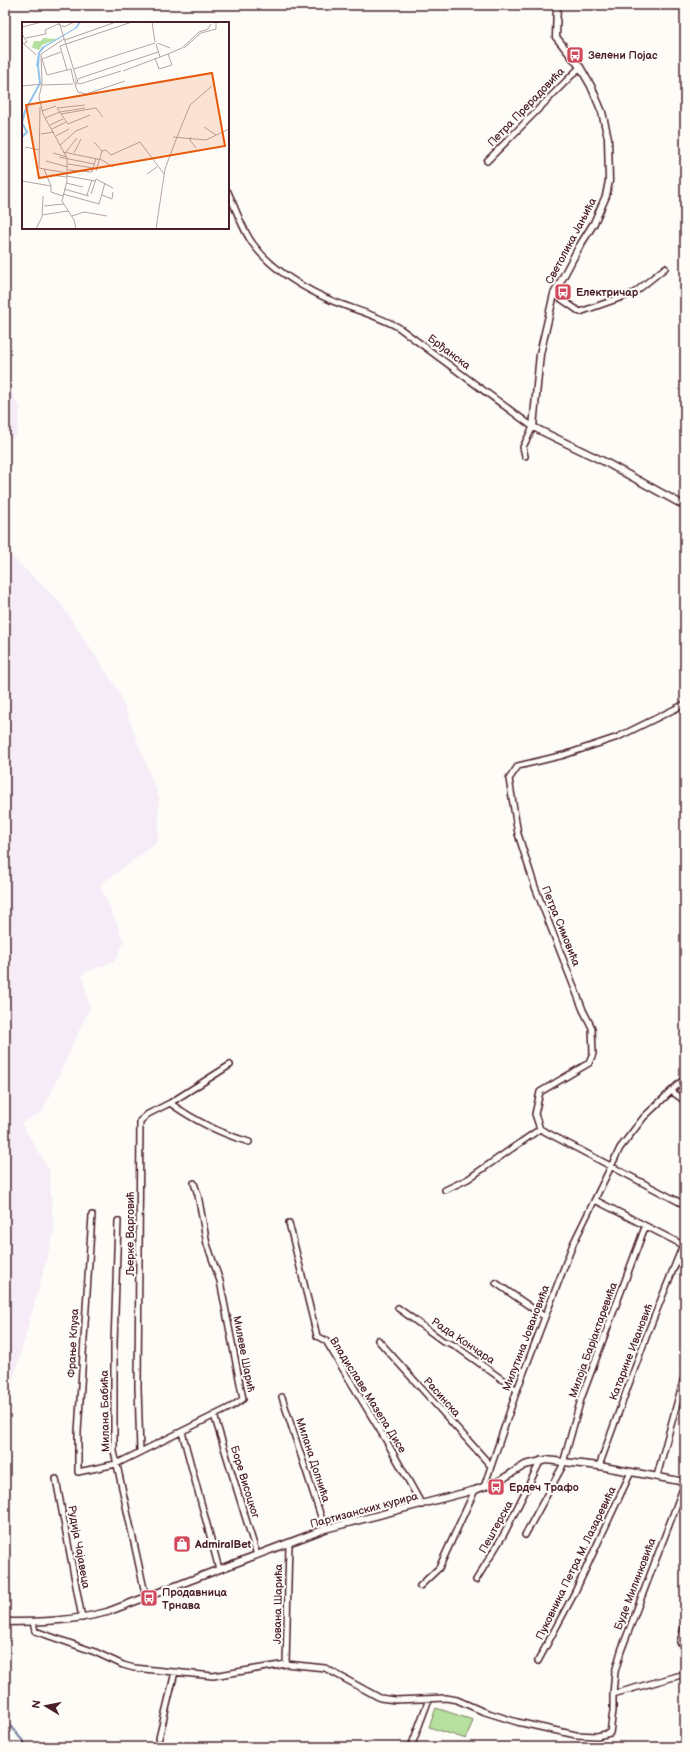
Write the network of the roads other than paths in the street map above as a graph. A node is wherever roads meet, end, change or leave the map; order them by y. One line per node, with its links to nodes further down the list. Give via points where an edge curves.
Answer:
1 (557, 5): 2 (street, Светолика Јањића, via 556,37)
2 (580, 67): 3 (street, Петра Прерадовића); 6 (street, Светолика Јањића, via 602,112 608,138 609,181 606,196 594,223)
3 (487, 161)
4 (229, 194): 7 (street, Брђанска, via 253,244 271,263 326,298 382,318 398,327)
5 (665, 268): 6 (street, via 634,293 580,312)
6 (554, 294): 7 (street, Светолика Јањића, via 540,354)
7 (533, 427): 8 (street, via 523,447); 9 (street, Брђанска, via 605,462)
8 (525, 456)
9 (685, 506)
10 (685, 704): 16 (street, Петра Симовића, via 618,737 564,756 518,766 509,779 518,834 534,887 592,1028 593,1054 589,1063 540,1092 535,1114)
11 (230, 1065): 15 (street, Љерке Варговић)
12 (685, 1078): 13 (street, Милутина Јовановића)
13 (670, 1091): 14 (street); 18 (street, Милутина Јовановића, via 644,1117 620,1148)
14 (685, 1101)
15 (170, 1103): 17 (street, via 193,1119 223,1134); 37 (street, Љерке Варговић, via 140,1121)
16 (540, 1129): 18 (street); 20 (street, via 468,1179)
17 (249, 1142)
18 (612, 1166): 21 (street, Милутина Јовановића); 22 (street)
19 (194, 1183): 35 (street, Милеве Шарић, via 207,1244 220,1281 243,1399)
20 (445, 1190)
21 (595, 1200): 26 (street); 30 (street, Милутина Јовановића, via 573,1244)
22 (685, 1205)
23 (92, 1215): 43 (street, Фрање Клуза, via 78,1425)
24 (118, 1221): 40 (street, Милана Бабића, via 114,1344)
25 (289, 1223): 50 (street, Владиславе Мазепа Дисе, via 317,1336 326,1341)
26 (645, 1227): 27 (street); 39 (street, Милоја Барјактаревића, via 581,1399)
27 (684, 1246): 42 (street, Катарине Ивановић)
28 (496, 1283): 30 (street)
29 (398, 1308): 33 (street, Рада Кончара)
30 (545, 1317): 33 (street, Милутина Јовановића)
31 (378, 1340): 41 (street, Расинска)
32 (685, 1374): 45 (street)
33 (517, 1390): 41 (street, Милутина Јовановића)
34 (282, 1397): 51 (street, Милана Долнића)
35 (214, 1415): 36 (street, Милеве Шарић); 54 (street, Боре Висоцког)
36 (182, 1432): 37 (street, Милеве Шарић); 55 (street)
37 (140, 1452): 40 (street, Милеве Шарић)
38 (541, 1460): 39 (street, Партизанских курира); 48 (street, Партизанских курира, via 525,1465); 56 (street, Пештерска, via 504,1534)
39 (562, 1460): 42 (street, Партизанских курира); 52 (street, Милоја Барјактаревића, via 562,1467)
40 (116, 1464): 43 (street, Милеве Шарић); 58 (street, Милана Бабића)
41 (491, 1466): 48 (street, Милутина Јовановића)
42 (599, 1466): 44 (street, Партизанских курира)
43 (78, 1472)
44 (630, 1472): 45 (street, Партизанских курира); 64 (street, Пуковника Петра М. Лазаревића, via 574,1594)
45 (657, 1476): 47 (street, Партизанских курира)
46 (56, 1479): 59 (street, Рудија Чајавеца)
47 (685, 1483): 68 (street, Буде Милинковића, via 621,1651 615,1672)
48 (484, 1487): 49 (street, Партизанских курира)
49 (475, 1490): 50 (street, Партизанских курира); 57 (street, via 439,1568)
50 (422, 1505): 51 (street, Партизанских курира)
51 (325, 1529): 53 (street, Партизанских курира)
52 (525, 1535)
53 (289, 1544): 54 (street, Партизанских курира); 65 (street, Јована Шарића)
54 (257, 1555): 55 (street, Партизанских курира)
55 (219, 1569): 58 (street, Партизанских курира)
56 (476, 1580)
57 (420, 1586)
58 (146, 1598): 59 (street, Партизанских курира)
59 (82, 1618): 61 (street, Партизанских курира)
60 (5, 1622): 61 (street, Партизанских курира)
61 (33, 1622): 66 (street, via 35,1632 95,1652 123,1665)
62 (685, 1625): 63 (street)
63 (680, 1642)
64 (538, 1662)
65 (286, 1664): 66 (street, via 213,1676); 69 (street, via 325,1668 380,1698)
66 (175, 1672): 70 (street)
67 (685, 1674): 68 (street)
68 (613, 1694): 69 (street, Буде Милинковића, via 610,1733 597,1736 576,1736 517,1722 457,1700)
69 (429, 1699): 71 (street)
70 (159, 1738)
71 (410, 1747)

